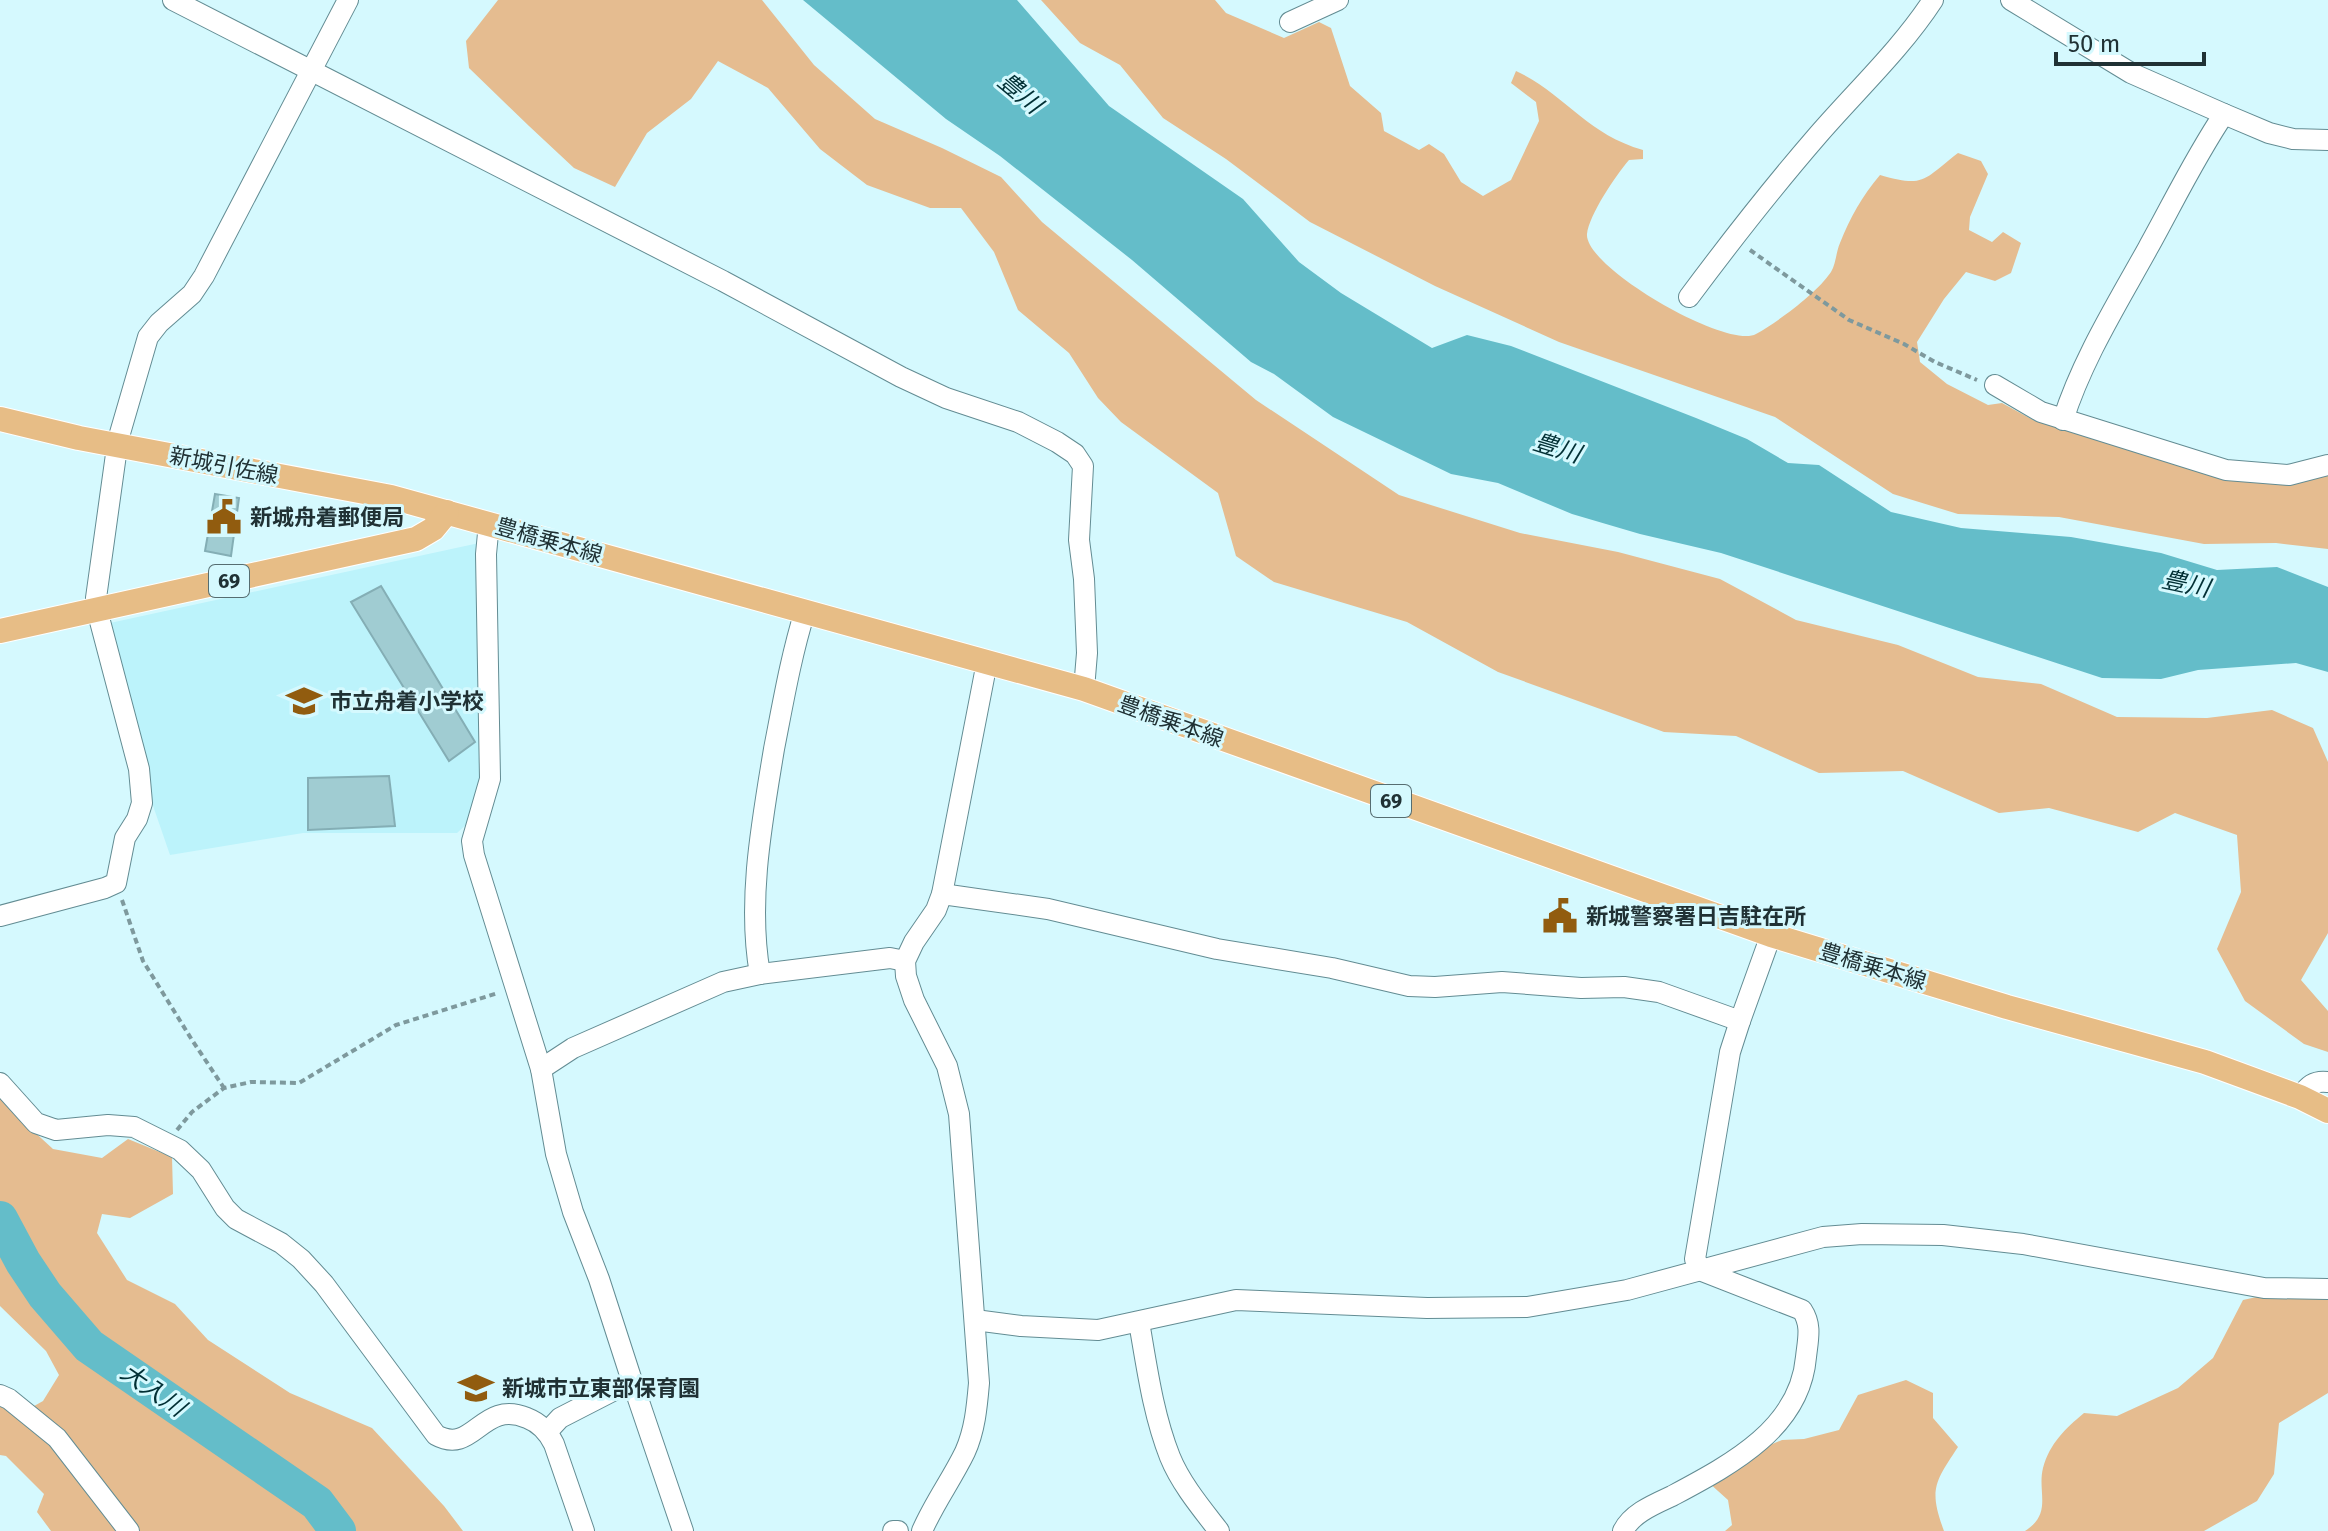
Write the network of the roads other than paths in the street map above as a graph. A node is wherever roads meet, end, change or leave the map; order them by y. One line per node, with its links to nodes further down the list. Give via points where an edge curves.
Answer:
1 (173, 0): 7 (street)
2 (348, 0): 7 (street)
3 (1338, 0): 6 (street)
4 (1933, 0): 10 (street)
5 (2011, 0): 8 (street, via 2131,73)
6 (1290, 22)
7 (310, 70): 14 (street, via 204,276 148,337); 22 (street, via 901,377 1018,422 1075,454 1083,466 1079,540 1087,653)
8 (2224, 114): 9 (street, via 2269,133); 13 (street, via 2104,327)
9 (2328, 140)
10 (1689, 297)
11 (1995, 385): 13 (street)
12 (0, 419): 14 (main road, 新城引佐線)
13 (2063, 420): 15 (street, via 2226,470 2289,475)
14 (117, 445): 16 (main road, 新城引佐線); 18 (street)
15 (2328, 465)
16 (447, 512): 17 (main road, 豊橋乗本線 / 69); 18 (main road, 69, via 416,539)
17 (489, 523): 19 (main road, 豊橋乗本線 / 69); 29 (street, via 490,779 472,841)
18 (97, 610): 20 (main road, 69); 24 (street, via 139,769 142,803 137,819 125,838 116,883)
19 (805, 611): 21 (main road, 豊橋乗本線 / 69); 27 (street, via 765,800 755,944)
20 (0, 631)
21 (987, 662): 22 (main road, 豊橋乗本線 / 69); 23 (street)
22 (1084, 689): 25 (main road, 豊橋乗本線 / 69)
23 (942, 894): 26 (street); 28 (street, via 1048,909 1409,986 1502,982 1624,987 1659,992)
24 (0, 916)
25 (1771, 935): 28 (street); 32 (main road, 豊橋乗本線 / 69, via 2205,1062)
26 (905, 961): 27 (street, via 890,958); 36 (street, via 914,1000 947,1066 959,1114)
27 (760, 974): 29 (street, via 671,1003 573,1048)
28 (1740, 1021): 34 (street, via 1730,1052 1695,1259)
29 (541, 1069): 38 (street, via 556,1154)
30 (2328, 1082): 32 (street, via 2309,1085)
31 (0, 1083): 40 (street, via 36,1123 56,1130 134,1127 167,1142 201,1170 236,1219 281,1243 324,1284 436,1435 446,1441 461,1439 500,1413 533,1421)
32 (2300, 1097): 33 (main road, 豊橋乗本線 / 69)
33 (2328, 1111)
34 (1702, 1271): 35 (street, via 1823,1237 1943,1235 2023,1244 2264,1288); 37 (street, via 1527,1307 1236,1300); 46 (street, via 1802,1310 1809,1321 1805,1371 1794,1404 1772,1433 1707,1477 1643,1511)
35 (2328, 1289)
36 (975, 1320): 37 (street, via 1098,1330); 44 (street, via 976,1416 966,1450)
37 (1139, 1322): 45 (street, via 1152,1396 1171,1460)
38 (632, 1381): 40 (street, via 560,1418); 43 (street)
39 (0, 1395): 41 (street, via 57,1438)
40 (547, 1432): 42 (street, via 564,1466)
41 (129, 1531)
42 (584, 1531)
43 (683, 1531)
44 (922, 1531)
45 (1219, 1531)
46 (1623, 1531)

